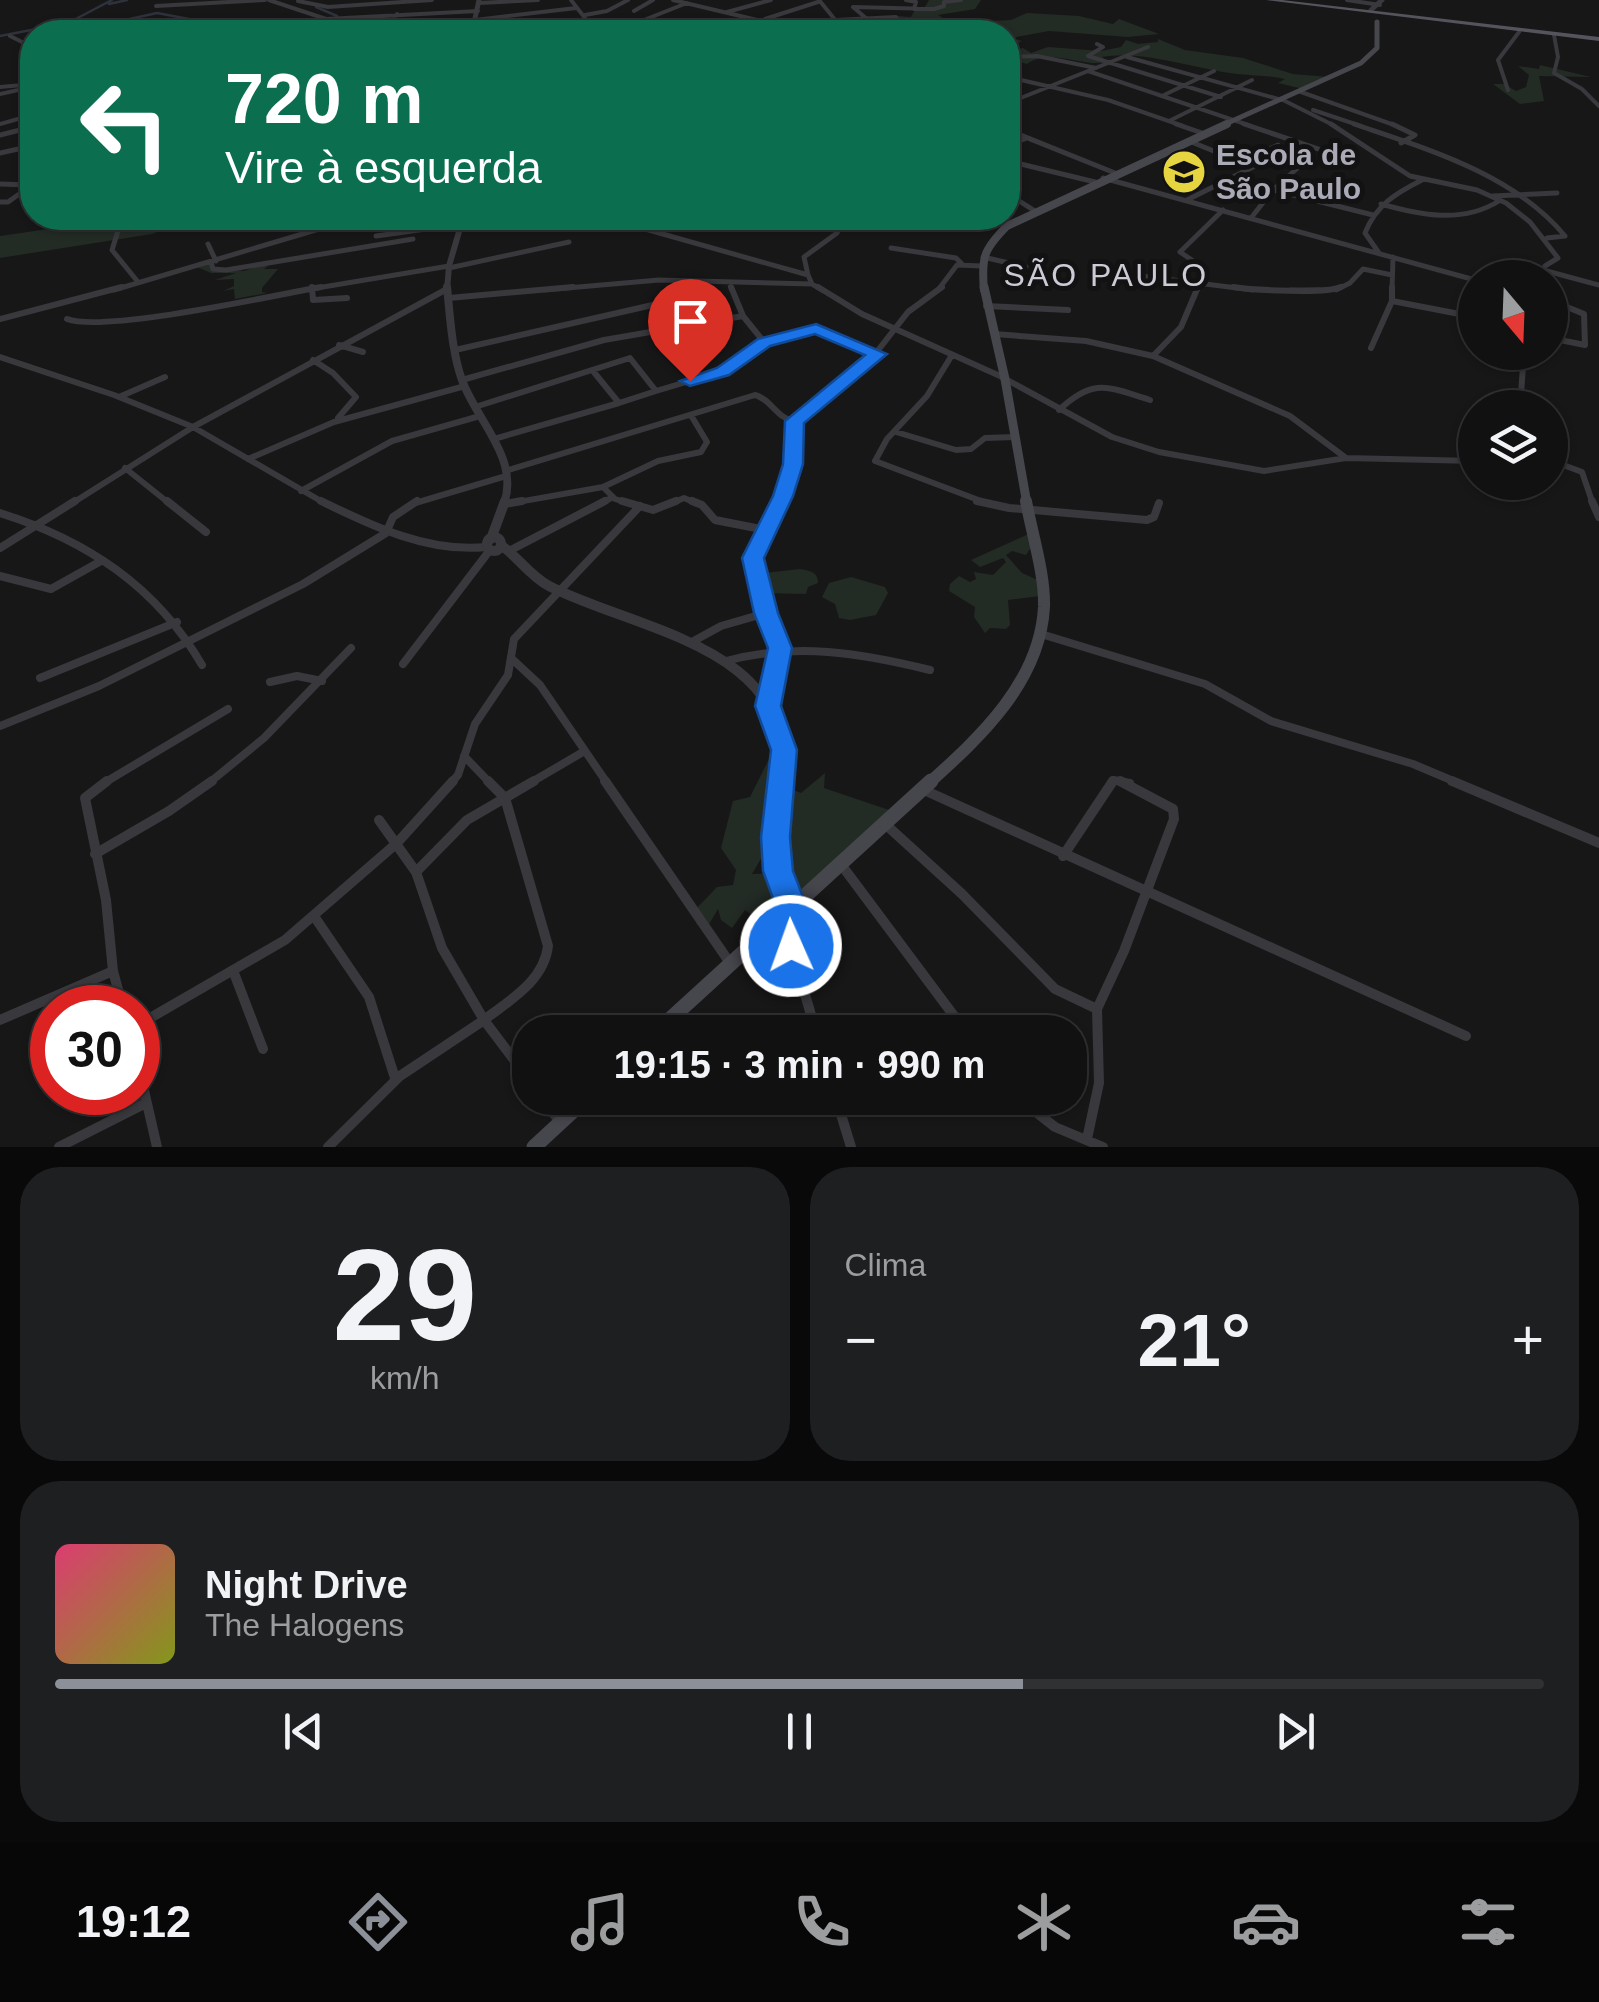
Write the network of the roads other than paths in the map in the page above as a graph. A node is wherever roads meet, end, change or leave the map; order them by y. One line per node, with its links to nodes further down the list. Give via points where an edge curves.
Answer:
1 (267, 0): 22 (street); 37 (street)
2 (344, 0): 23 (street)
3 (432, 0): 16 (street); 33 (street)
4 (538, 0): 17 (street)
5 (571, 0): 24 (street)
6 (628, 0): 34 (street)
7 (653, 0): 29 (street)
8 (672, 0): 18 (street)
9 (771, 0): 30 (street)
10 (906, 0): 25 (street, via 916,2)
11 (961, 0): 25 (street)
12 (1270, 0): 31 (main road)
13 (1284, 0): 26 (main road)
14 (1335, 0): 26 (street)
15 (1346, 0): 31 (street)
16 (402, 1): 21 (street); 32 (street)
17 (479, 1): 28 (street)
18 (690, 1): 30 (street); 45 (street)
19 (818, 1): 47 (street); 48 (street)
20 (298, 2): 23 (street)
21 (372, 2): 23 (street); 35 (street)
22 (156, 6)
23 (342, 6): 37 (street)
24 (576, 8): 34 (street); 43 (street)
25 (914, 8): 27 (street)
26 (1342, 8): 31 (main road)
27 (894, 9): 36 (street); 40 (street, via 854,7)
28 (478, 11): 33 (street); 43 (street)
29 (634, 11)
30 (724, 12): 39 (street)
31 (1378, 12): 50 (main road); 53 (main road); 70 (main road, via 1378,45 1368,57)
32 (396, 14): 33 (street); 35 (street); 42 (street)
33 (426, 14)
34 (585, 15): 44 (street)
35 (366, 16): 38 (street)
36 (896, 17): 40 (street); 49 (street)
37 (340, 18): 38 (street)
38 (350, 18): 41 (street)
39 (753, 18): 46 (street); 47 (street)
40 (868, 19): 48 (street)
41 (358, 20)
42 (391, 20)
43 (475, 20)
44 (588, 20)
45 (644, 20)
46 (748, 20)
47 (761, 20)
48 (835, 20)
49 (897, 20)
50 (1520, 32): 51 (main road); 69 (street, via 1498,60)
51 (1554, 35): 53 (main road); 75 (street, via 1554,73)
52 (10, 36): 54 (street)
53 (1599, 38)
54 (20, 41)
55 (1097, 44): 59 (street, via 1103,48 1087,54)
56 (1148, 47): 58 (street)
57 (1020, 57): 60 (street)
58 (1127, 57): 59 (street); 63 (street)
59 (1109, 64): 60 (street); 67 (street)
60 (1096, 68): 61 (street)
61 (1088, 71): 66 (street); 71 (street)
62 (1214, 71): 63 (street)
63 (1200, 77): 67 (street); 68 (street)
64 (1020, 79): 66 (street)
65 (1252, 80): 68 (street)
66 (1052, 86): 73 (street); 78 (street)
67 (1184, 86): 71 (street); 72 (street)
68 (1240, 88): 72 (street); 74 (street)
69 (1508, 90)
70 (1300, 92): 74 (main road); 84 (street, via 1416,136)
71 (1164, 95): 76 (street)
72 (1220, 97): 76 (street)
73 (1020, 98)
74 (1285, 101): 77 (main road); 84 (street); 91 (street)
75 (1599, 106)
76 (1199, 107): 77 (street); 78 (street)
77 (1236, 120): 79 (main road); 86 (street)
78 (1169, 122): 79 (street)
79 (1205, 134): 83 (main road)
80 (1020, 135): 81 (street)
81 (1027, 138): 82 (street); 90 (street)
82 (1020, 141)
83 (1189, 142): 87 (street); 90 (main road)
84 (1401, 143): 94 (street)
85 (1278, 145): 87 (street)
86 (1345, 158)
87 (1243, 161): 96 (street, via 1254,165)
88 (1020, 163): 90 (street)
89 (1302, 164): 92 (street)
90 (1105, 178): 96 (street); 101 (main road)
91 (1422, 180): 95 (street); 99 (street)
92 (1273, 190): 102 (street); 103 (street)
93 (1557, 194): 94 (street)
94 (1520, 195): 95 (street); 113 (street, via 1566,236)
95 (1489, 196): 98 (street)
96 (1187, 200): 100 (street)
97 (1020, 201): 101 (street)
98 (1498, 202): 99 (street, via 1471,214 1416,214); 113 (street)
99 (1381, 204): 102 (street)
100 (1223, 210): 103 (street); 132 (street, via 1180,252 1200,264)
101 (1036, 211): 104 (main road)
102 (1373, 215): 117 (street, via 1365,233)
103 (1251, 218): 117 (street)
104 (1020, 220)
105 (118, 230): 130 (street, via 112,250)
106 (316, 230): 120 (street)
107 (410, 230): 112 (street); 120 (street, via 414,243 226,270 213,269)
108 (460, 230): 123 (street)
109 (641, 230): 126 (street)
110 (838, 230): 126 (street, via 804,257)
111 (1003, 230): 121 (main road)
112 (376, 236)
113 (1547, 238): 119 (street)
114 (569, 242): 123 (street)
115 (208, 244): 120 (street)
116 (891, 248): 122 (street)
117 (1378, 252): 118 (street)
118 (1393, 257): 127 (street); 128 (street)
119 (1556, 260)
120 (214, 261): 130 (street)
121 (982, 262): 122 (street); 124 (street); 140 (main road)
122 (962, 264): 147 (street)
123 (449, 267): 135 (street); 136 (street)
124 (1026, 268)
125 (1102, 271): 132 (street)
126 (808, 275): 133 (street)
127 (1392, 275): 132 (street, via 1362,269 1332,292); 138 (street)
128 (1458, 275)
129 (1568, 276): 134 (street)
130 (138, 282): 145 (street)
131 (728, 282): 133 (street); 136 (street); 144 (street)
132 (1200, 283): 157 (street, via 1183,328)
133 (812, 284): 147 (street)
134 (1599, 284)
135 (312, 288): 137 (street, via 313,300); 146 (street, via 118,321 83,325)
136 (448, 294): 151 (street); 153 (street)
137 (347, 298)
138 (1392, 301): 143 (street); 152 (street)
139 (657, 304): 153 (street)
140 (986, 306): 142 (street); 148 (main road)
141 (1568, 306): 150 (street, via 1586,317 1584,347)
142 (1068, 310)
143 (1458, 315)
144 (742, 316): 149 (street); 163 (street, via 604,340)
145 (0, 319)
146 (67, 319)
147 (896, 328): 155 (street); 156 (street)
148 (994, 334): 157 (street, via 1086,341); 162 (main road)
149 (764, 342): 155 (street, via 816,329); 164 (street, via 723,372)
150 (1568, 343)
151 (339, 345): 154 (street); 159 (street)
152 (1371, 348)
153 (455, 350): 163 (street)
154 (363, 352)
155 (878, 354): 171 (street)
156 (952, 355): 162 (street); 174 (street)
157 (1153, 356): 177 (street, via 1290,416)
158 (0, 357): 165 (street)
159 (313, 360): 172 (street, via 356,397); 173 (street)
160 (593, 371): 164 (street, via 630,358); 167 (street); 169 (street)
161 (166, 378): 165 (street)
162 (1005, 379): 168 (street); 175 (main road)
163 (463, 383): 169 (street); 172 (street)
164 (656, 390): 167 (street)
165 (119, 397): 173 (street)
166 (1150, 400): 168 (street, via 1091,384)
167 (619, 403): 176 (street)
168 (1060, 410): 177 (street, via 1132,445 1200,461 1264,471)
169 (478, 412): 176 (street); 184 (street, via 392,442)
170 (692, 417): 171 (street, via 758,395); 182 (street); 183 (street, via 706,449)
171 (794, 421): 193 (street, via 793,464)
172 (334, 422): 178 (street)
173 (192, 427): 178 (street); 181 (street)
174 (896, 432): 175 (street, via 956,450); 189 (street, via 874,461 977,500)
175 (1015, 436): 189 (main road)
176 (494, 439): 182 (street)
177 (1346, 458): 179 (street)
178 (248, 459): 184 (street)
179 (1458, 461)
180 (1568, 463): 191 (street, via 1588,472)
181 (125, 468): 192 (street); 194 (street)
182 (506, 473): 187 (street); 195 (street, via 414,502)
183 (603, 487): 185 (street); 187 (street)
184 (301, 491): 195 (street)
185 (612, 497): 188 (street); 197 (street)
186 (1159, 503): 189 (street, via 1147,520)
187 (505, 504): 197 (street)
188 (640, 506): 193 (street, via 662,510 684,498 715,520); 200 (street)
189 (1030, 511): 203 (main road, via 1041,570)
190 (0, 513): 192 (street)
191 (1599, 517)
192 (36, 523): 196 (street); 198 (street)
193 (766, 530): 201 (street, via 753,565)
194 (206, 532)
195 (386, 533): 197 (street, via 466,549); 204 (street, via 303,584)
196 (0, 548)
197 (498, 548): 200 (street); 210 (street)
198 (101, 560): 199 (street, via 51,589); 202 (street)
199 (0, 576)
200 (559, 591): 205 (street); 208 (street, via 519,632)
201 (766, 613): 205 (street); 207 (street)
202 (177, 622): 204 (street); 213 (street)
203 (1041, 634): 221 (main road, via 1025,678 1002,711); 226 (street, via 1205,684 1271,721 1413,764)
204 (190, 638): 211 (street); 218 (street, via 99,686)
205 (690, 643): 209 (street)
206 (351, 648): 214 (street)
207 (780, 648): 209 (street); 212 (street, via 883,658); 216 (street)
208 (511, 658): 219 (street, via 540,685); 220 (street)
209 (726, 661): 216 (street)
210 (403, 664)
211 (202, 665)
212 (930, 670)
213 (40, 678)
214 (322, 681): 215 (street, via 298,676); 227 (street, via 202,792)
215 (270, 682)
216 (768, 706): 232 (street, via 784,750 776,837)
217 (228, 709): 227 (street, via 87,794)
218 (0, 726)
219 (583, 752): 222 (street); 234 (street)
220 (464, 756): 222 (street); 225 (street, via 452,785)
221 (922, 789): 224 (main road); 228 (street)
222 (505, 798): 230 (street, via 456,830); 244 (street, via 548,946 546,962 530,984)
223 (379, 820): 225 (street)
224 (884, 823): 229 (main road); 238 (street, via 1055,988)
225 (397, 843): 230 (street); 233 (street)
226 (1599, 843)
227 (95, 854): 235 (street)
228 (1064, 856): 231 (street); 231 (street, via 1113,780 1127,781 1175,814)
229 (840, 863): 232 (main road); 242 (street)
230 (416, 872): 244 (street, via 442,948)
231 (1144, 894): 238 (street); 245 (street)
232 (786, 911): 234 (main road); 241 (street)
233 (314, 916): 236 (street); 248 (street, via 369,996)
234 (730, 963): 240 (main road)
235 (113, 971): 237 (street); 243 (street)
236 (234, 972): 239 (street); 246 (street)
237 (117, 985)
238 (1097, 1009): 256 (street, via 1099,1083)
239 (160, 1014)
240 (674, 1015)
241 (812, 1015)
242 (953, 1015)
243 (0, 1020)
244 (484, 1020): 247 (street); 248 (street)
245 (1466, 1036)
246 (262, 1049)
247 (512, 1057)
248 (394, 1078): 259 (street)
249 (122, 1115): 257 (street)
250 (149, 1115): 258 (street)
251 (554, 1115): 255 (street)
252 (569, 1115): 255 (main road)
253 (841, 1115): 261 (street)
254 (1038, 1115): 256 (street)
255 (560, 1123): 260 (main road)
256 (1087, 1140): 262 (street)
257 (59, 1147)
258 (158, 1147)
259 (328, 1147)
260 (534, 1147)
261 (851, 1147)
262 (1103, 1147)

